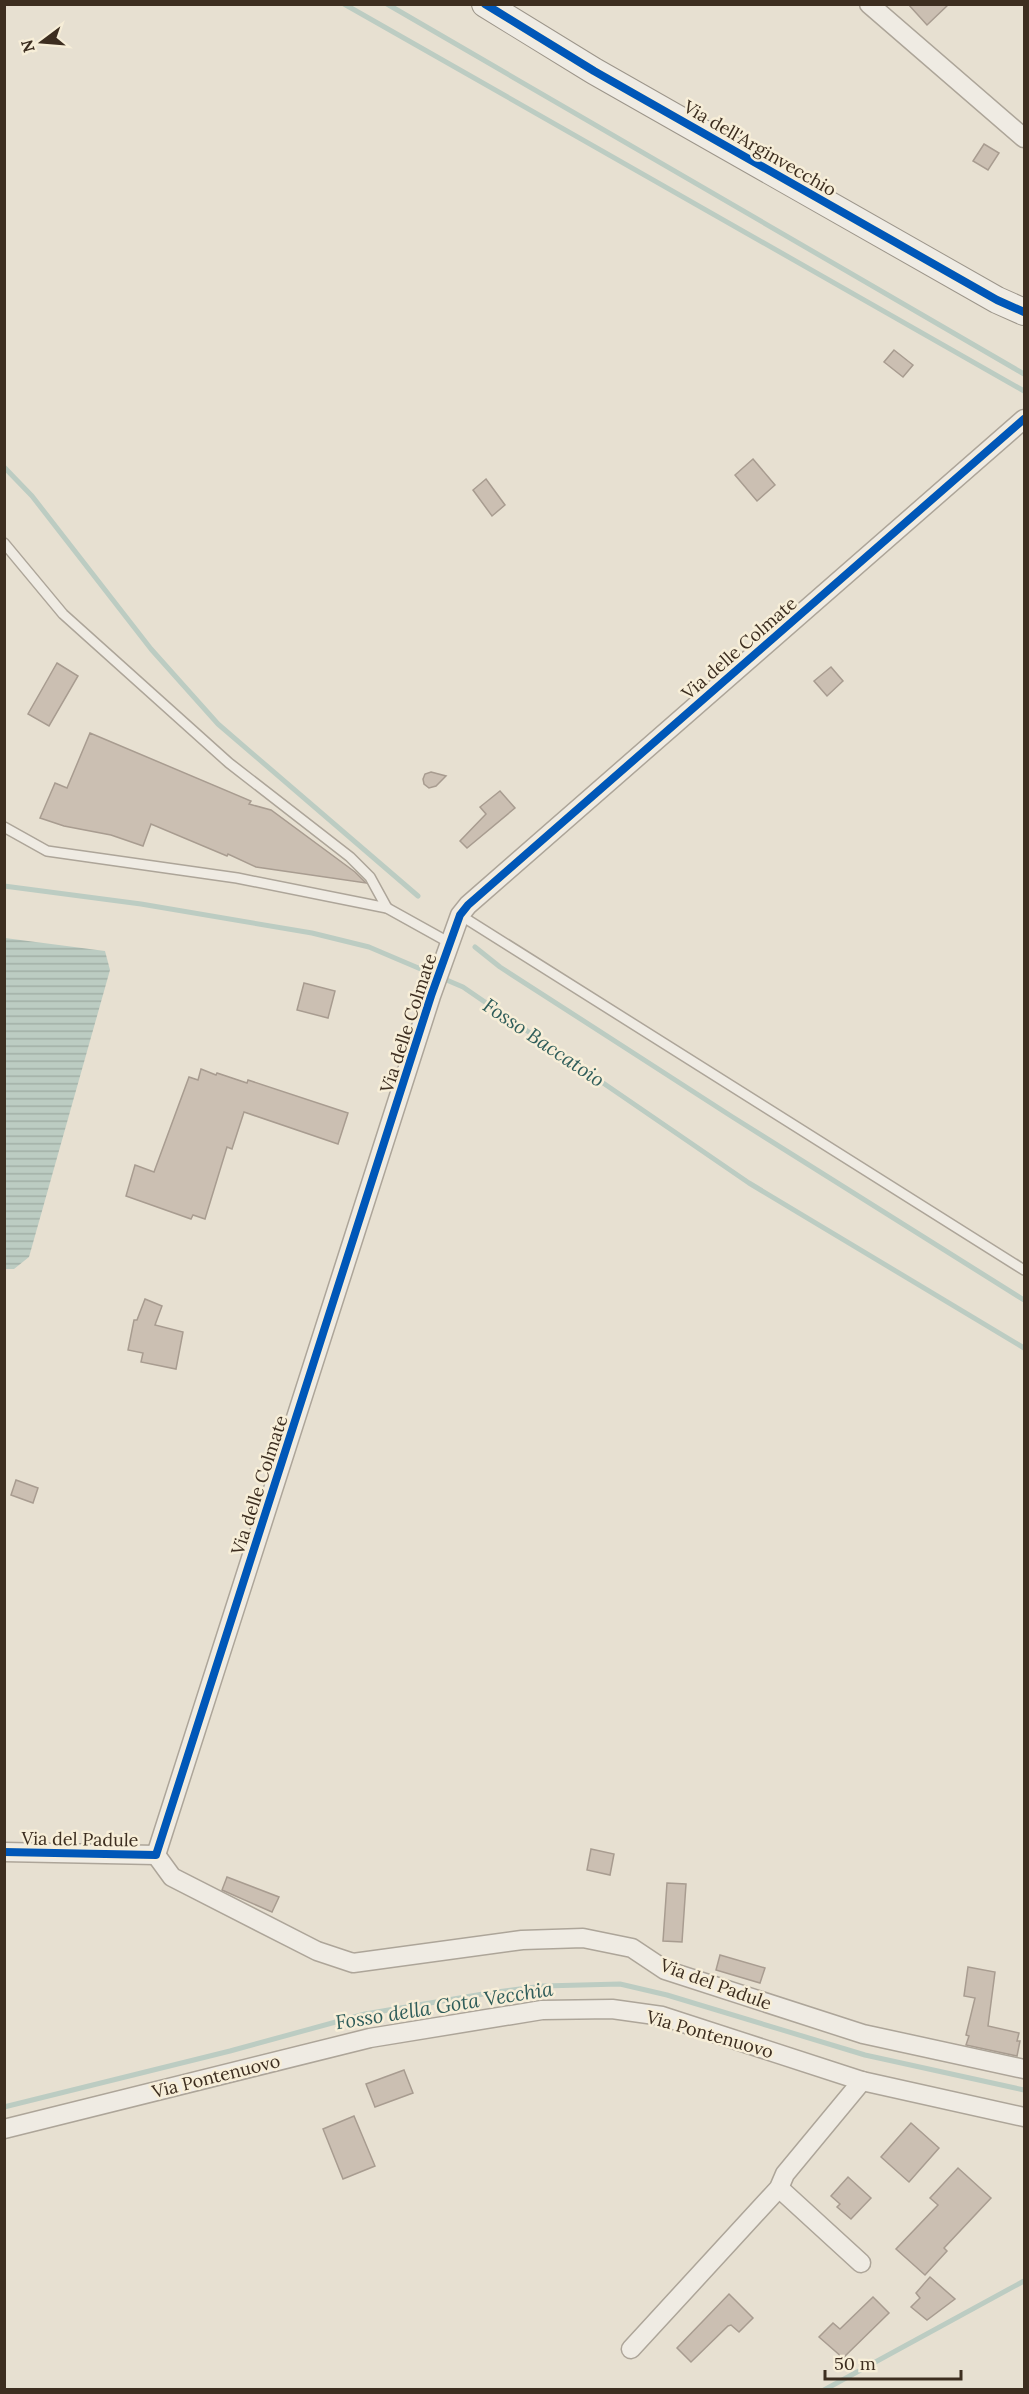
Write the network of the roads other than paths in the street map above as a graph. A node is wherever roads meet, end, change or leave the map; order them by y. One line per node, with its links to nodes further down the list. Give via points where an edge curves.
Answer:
1 (485, 4): 4 (main road, Via dell'Arginvecchio, via 594,71 987,295)
2 (869, 4): 3 (street)
3 (1024, 138)
4 (1024, 312)
5 (1021, 422): 9 (street, Via delle Colmate)
6 (4, 543): 8 (lane, via 63,614 229,763 350,857 370,877)
7 (4, 826): 8 (lane, via 46,851 237,878)
8 (387, 908): 10 (lane)
9 (460, 915): 10 (street, Via delle Colmate); 11 (lane)
10 (450, 943): 13 (street, Via delle Colmate)
11 (1024, 1270)
12 (4, 1852): 13 (street, Via del Padule)
13 (156, 1855): 14 (street, Via del Padule, via 172,1877 317,1951 353,1963 522,1940 583,1938 632,1948 665,1970 863,2034)
14 (1024, 2069)
15 (862, 2081): 16 (street, Via Pontenuovo); 17 (street, Via Pontenuovo, via 662,2016 612,2009 542,2010 370,2038); 18 (street, via 785,2174)
16 (1024, 2117)
17 (4, 2129)
18 (779, 2188): 19 (street); 20 (street)
19 (861, 2263)
20 (631, 2349)

